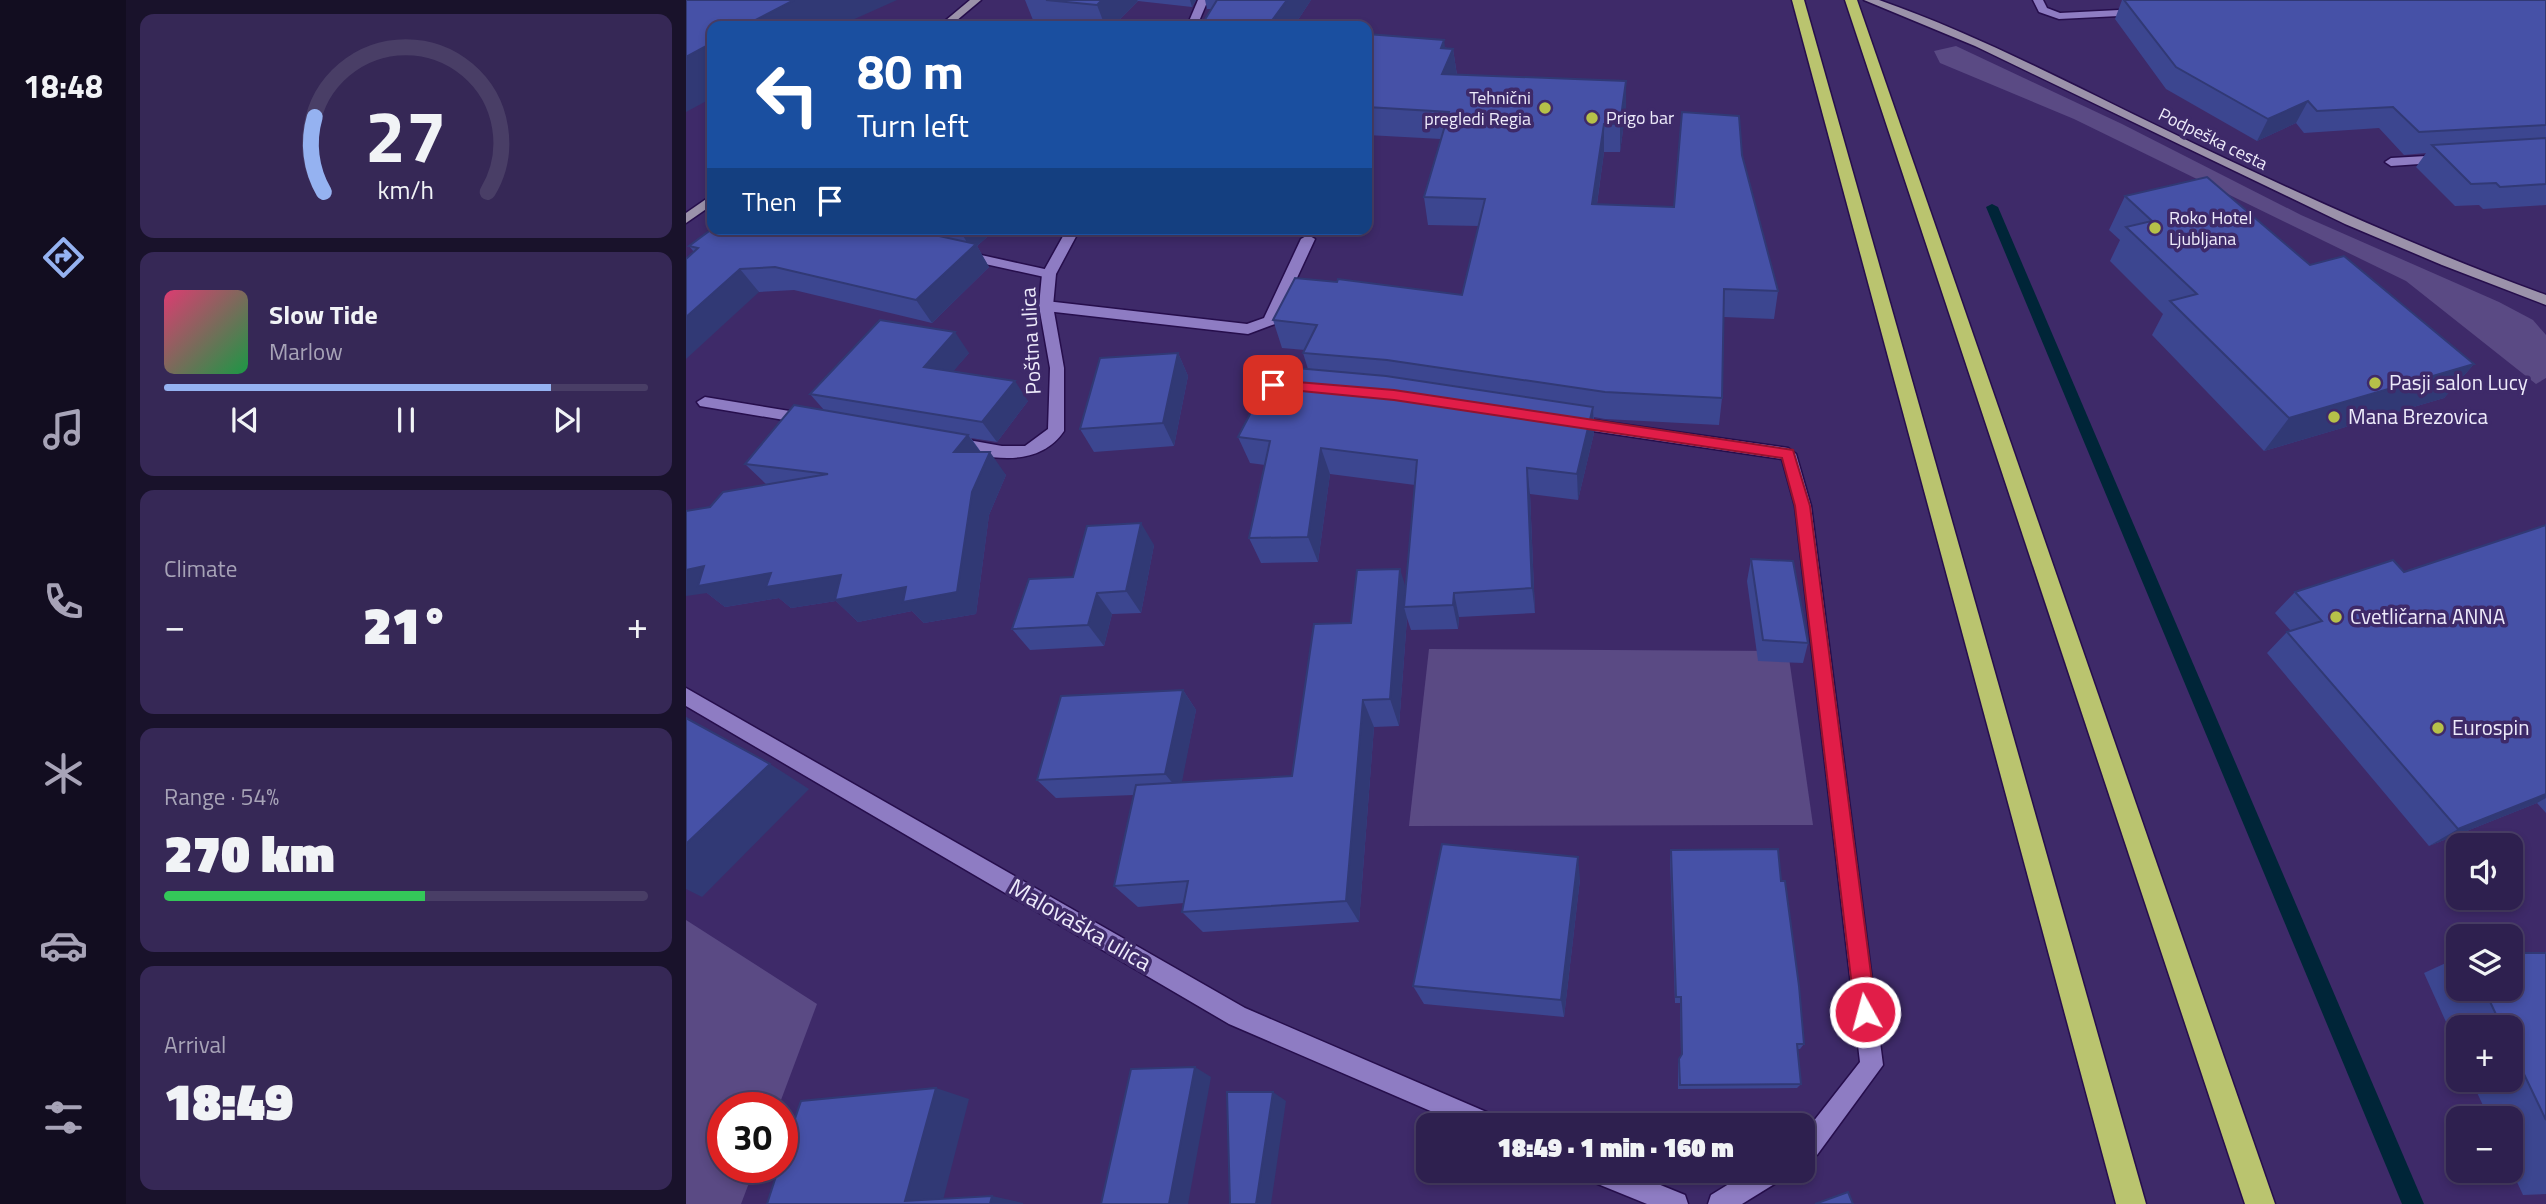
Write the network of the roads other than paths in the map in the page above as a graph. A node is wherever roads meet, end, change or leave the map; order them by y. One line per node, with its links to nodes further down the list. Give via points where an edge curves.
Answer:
1 (976, 0): 8 (main road)
2 (1203, 0): 9 (street)
3 (1798, 0): 33 (highway)
4 (1852, 0): 34 (highway)
5 (1869, 0): 18 (main road, Podpeška cesta, via 1944,27 2394,241)
6 (2038, 0): 7 (street, via 2043,10 2059,16)
7 (2156, 11)
8 (950, 21)
9 (1194, 21)
10 (2456, 158): 11 (street)
11 (2392, 162)
12 (707, 203): 13 (main road)
13 (686, 219)
14 (1071, 235): 17 (street, Poštna ulica)
15 (1308, 239): 19 (street, via 1270,321 1248,329)
16 (947, 251): 17 (street)
17 (1049, 274): 19 (street, Poštna ulica)
18 (2546, 300)
19 (1046, 306): 25 (street, Poštna ulica, via 1057,368 1056,431 1028,452)
20 (1273, 385): 21 (street)
21 (1327, 389)
22 (705, 402): 24 (street)
23 (1551, 420): 28 (street, via 1788,454 1802,506 1872,1065)
24 (826, 422)
25 (948, 443)
26 (686, 696): 27 (street, Malovaška ulica, via 1237,1016)
27 (1462, 1113)
28 (1815, 1139)
29 (1626, 1183): 31 (street)
30 (1753, 1183): 32 (street)
31 (1676, 1204)
32 (1720, 1204)
33 (2131, 1204)
34 (2260, 1204)

